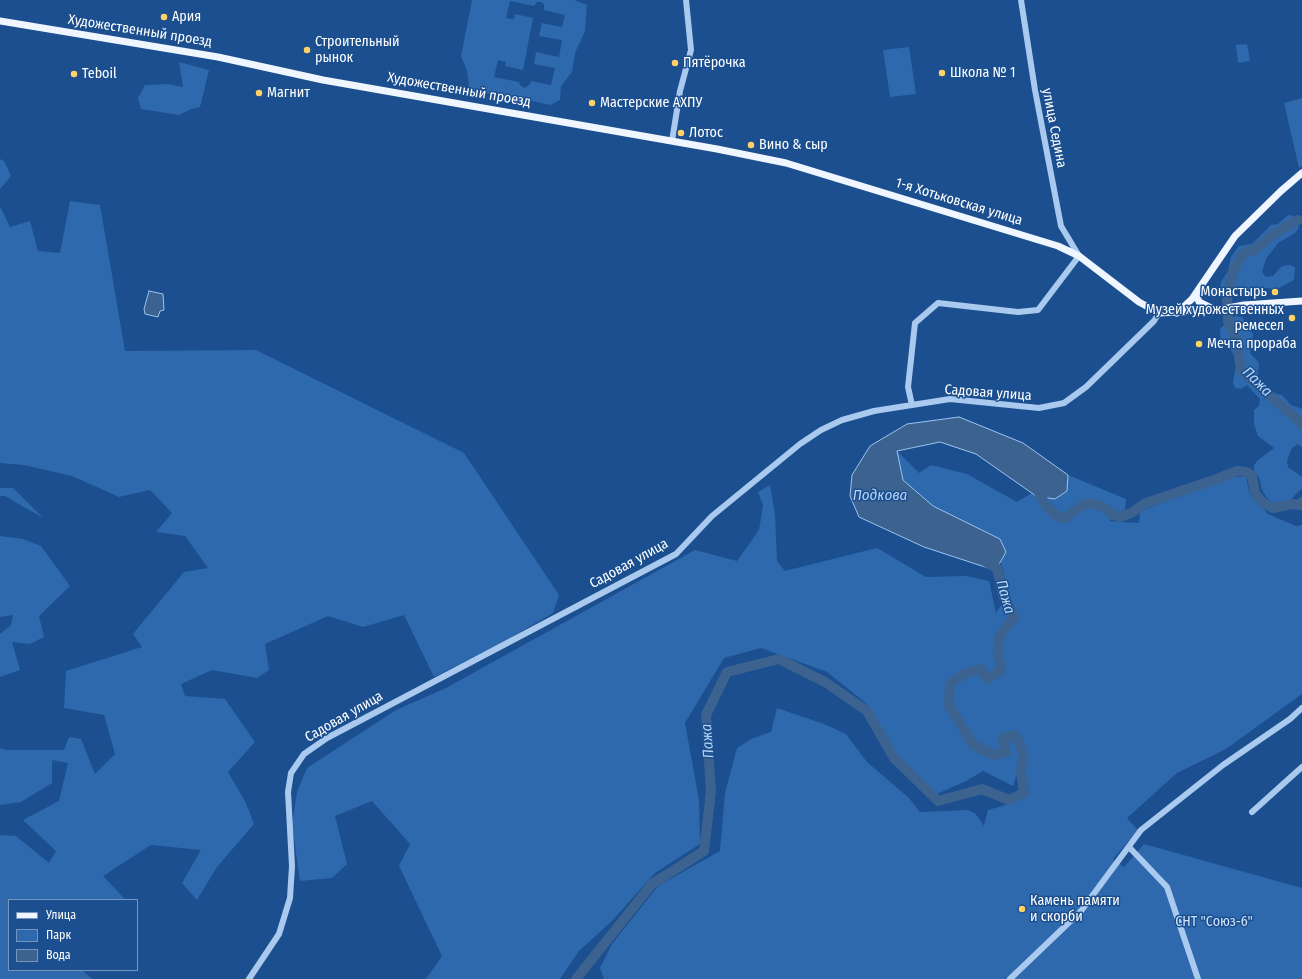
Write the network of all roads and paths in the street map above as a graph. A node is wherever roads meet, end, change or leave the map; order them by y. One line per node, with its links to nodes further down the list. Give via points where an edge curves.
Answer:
1 (686, 0): 4 (street, via 691,50 680,91)
2 (1021, 0): 7 (street, улица Седина, via 1061,226)
3 (0, 21): 4 (main road, Художественный проезд, via 218,57 323,80)
4 (672, 141): 5 (main road, Художественный проезд)
5 (717, 149): 7 (main road, 1-я Хотьковская улица, via 786,163 1050,244)
6 (1302, 173): 8 (main road, via 1235,236)
7 (1079, 256): 11 (main road, 1-я Хотьковская улица, via 1139,302); 13 (street, via 1038,310 1018,312 938,303 915,323 908,387)
8 (1196, 293): 10 (main road, via 1199,302); 12 (main road)
9 (1302, 301): 10 (main road, 1-я Хотьковская улица, via 1242,305)
10 (1217, 310): 12 (main road, 1-я Хотьковская улица)
11 (1159, 313): 12 (main road, 1-я Хотьковская улица); 13 (street, Садовая улица, via 1154,321 1086,387 1064,403 1039,408 950,399)
12 (1177, 313)
13 (912, 405): 18 (street, Садовая улица, via 874,411 842,420 821,430 800,444 712,516 676,554 327,738 304,754 291,773 288,792 292,866 290,898 279,934)
14 (1302, 708): 17 (street, via 1223,765 1141,830)
15 (1302, 768): 16 (street)
16 (1252, 812)
17 (1129, 847): 19 (street, via 1082,911); 20 (street, via 1167,887)
18 (249, 979)
19 (1010, 979)
20 (1198, 979)

